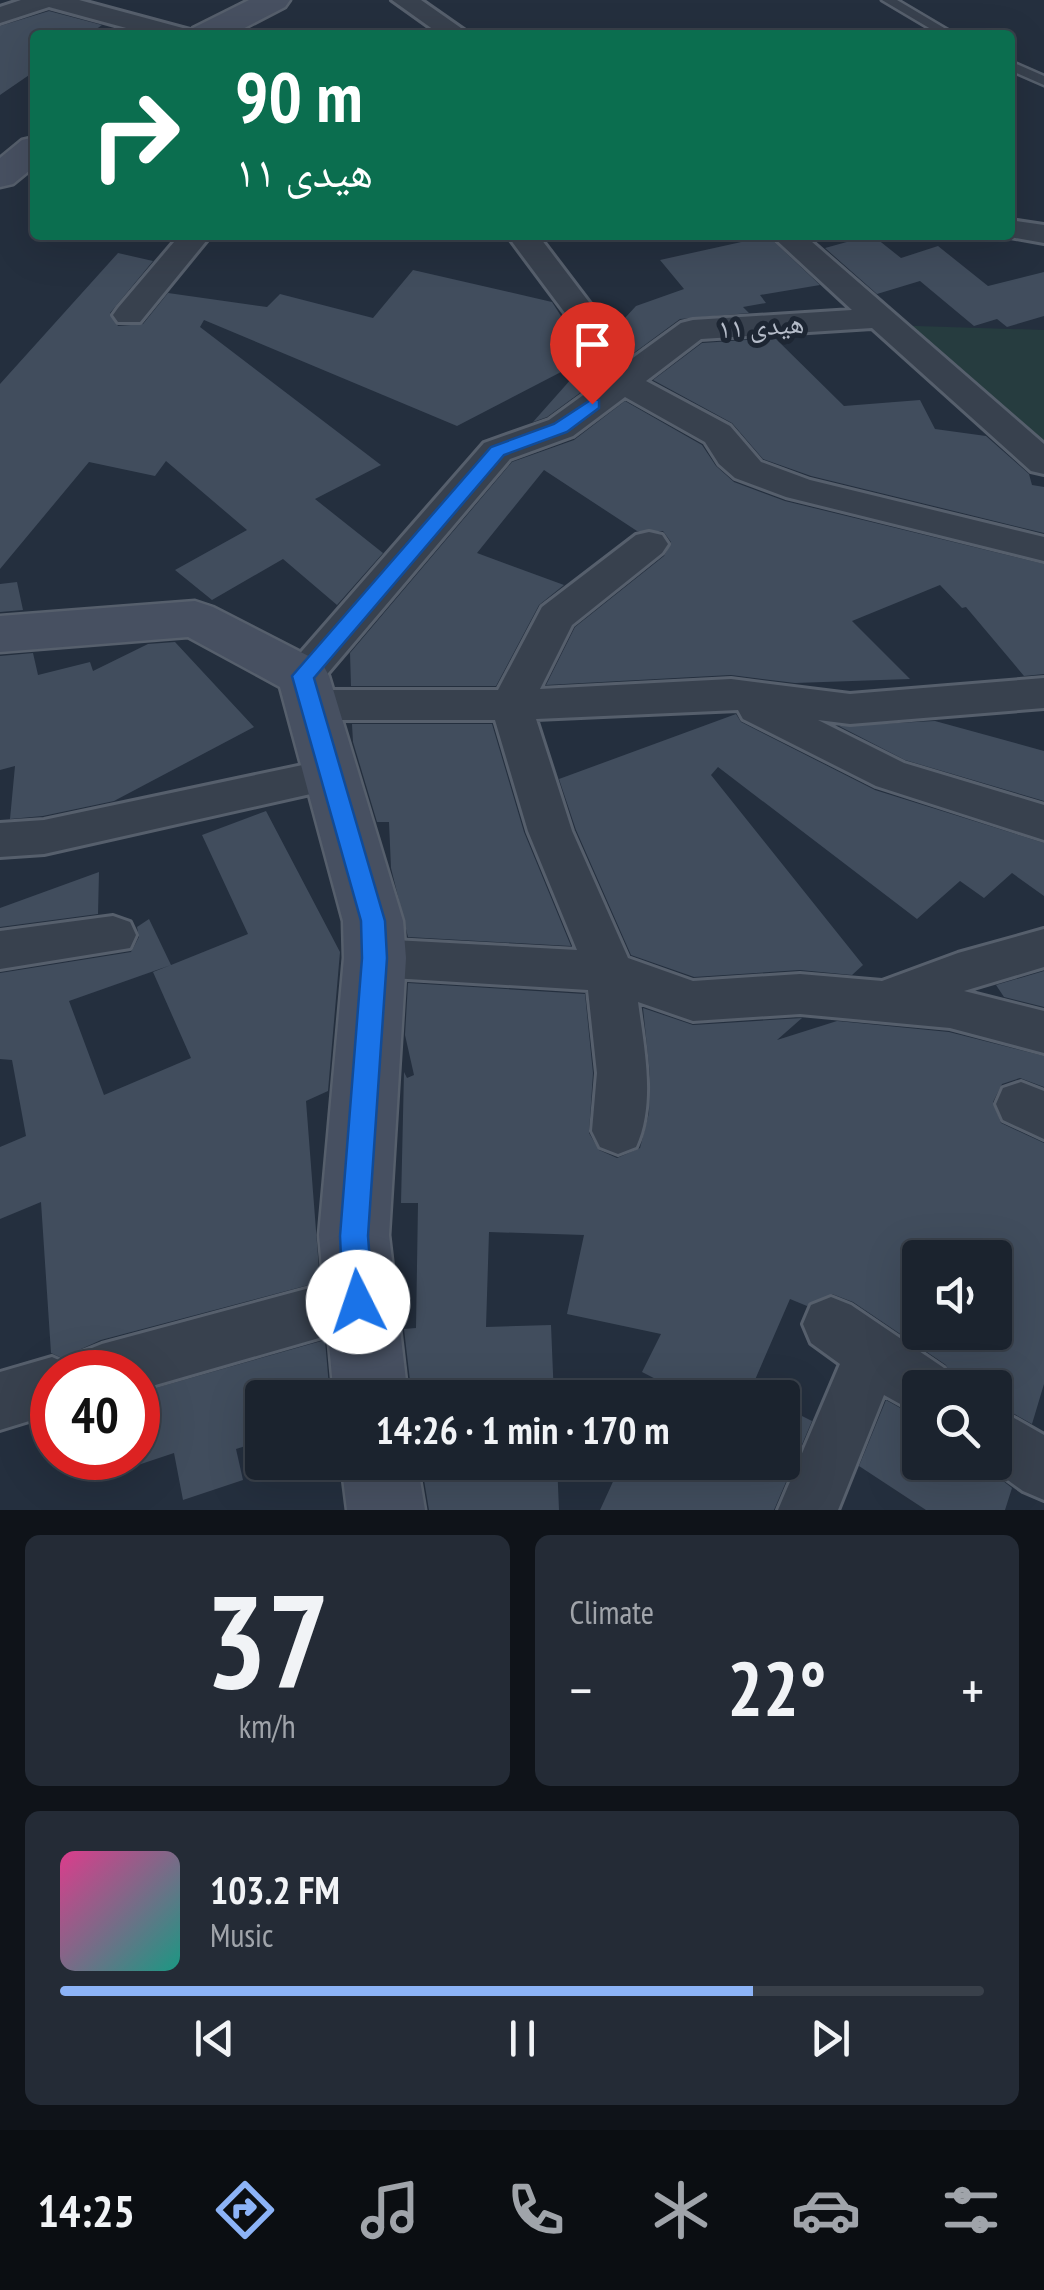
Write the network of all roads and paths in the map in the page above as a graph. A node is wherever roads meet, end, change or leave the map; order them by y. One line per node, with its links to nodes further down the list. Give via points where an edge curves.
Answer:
1 (49, 0): 5 (street); 6 (street)
2 (274, 0): 7 (street)
3 (888, 0): 10 (lane)
4 (413, 8): 8 (street); 9 (street)
5 (0, 15)
6 (162, 30)
7 (215, 30)
8 (401, 30)
9 (450, 30)
10 (941, 30)
11 (1015, 66): 12 (lane)
12 (1044, 81)
13 (30, 152): 14 (street)
14 (0, 176)
15 (1015, 230): 16 (street)
16 (1044, 234)
17 (192, 240): 20 (street)
18 (526, 240): 22 (street)
19 (792, 240): 21 (street)
20 (129, 315)
21 (879, 318): 22 (street, هیدی ۱۱, via 693,330); 23 (street)
22 (624, 381): 25 (street, via 719,433 748,470 799,489); 27 (street, هیدی ۱۱, via 560,428 498,451)
23 (1044, 463)
24 (649, 544): 30 (street, via 556,617)
25 (1044, 549)
26 (0, 634): 27 (street, via 194,619)
27 (307, 691): 30 (street); 31 (street)
28 (1044, 693): 29 (street, via 850,710)
29 (731, 694): 30 (street); 32 (street, via 891,775)
30 (511, 706): 38 (street, via 550,831)
31 (331, 774): 33 (street, via 44,837); 37 (street, via 373,921)
32 (1044, 824)
33 (0, 840)
34 (112, 935): 36 (street)
35 (1044, 948): 39 (street)
36 (0, 950)
37 (374, 958): 38 (street); 42 (street, via 354,1236)
38 (610, 972): 39 (street, via 693,1001 800,994); 41 (street, via 622,1073)
39 (884, 1002): 40 (street, via 950,1008)
40 (1044, 1032)
41 (618, 1131)
42 (358, 1302): 43 (street); 45 (street)
43 (160, 1356)
44 (902, 1373): 52 (street, via 852,1339)
45 (369, 1380)
46 (30, 1392): 47 (street)
47 (0, 1401)
48 (1012, 1448): 49 (street)
49 (1044, 1470)
50 (382, 1480): 51 (street)
51 (386, 1510)
52 (808, 1510)

